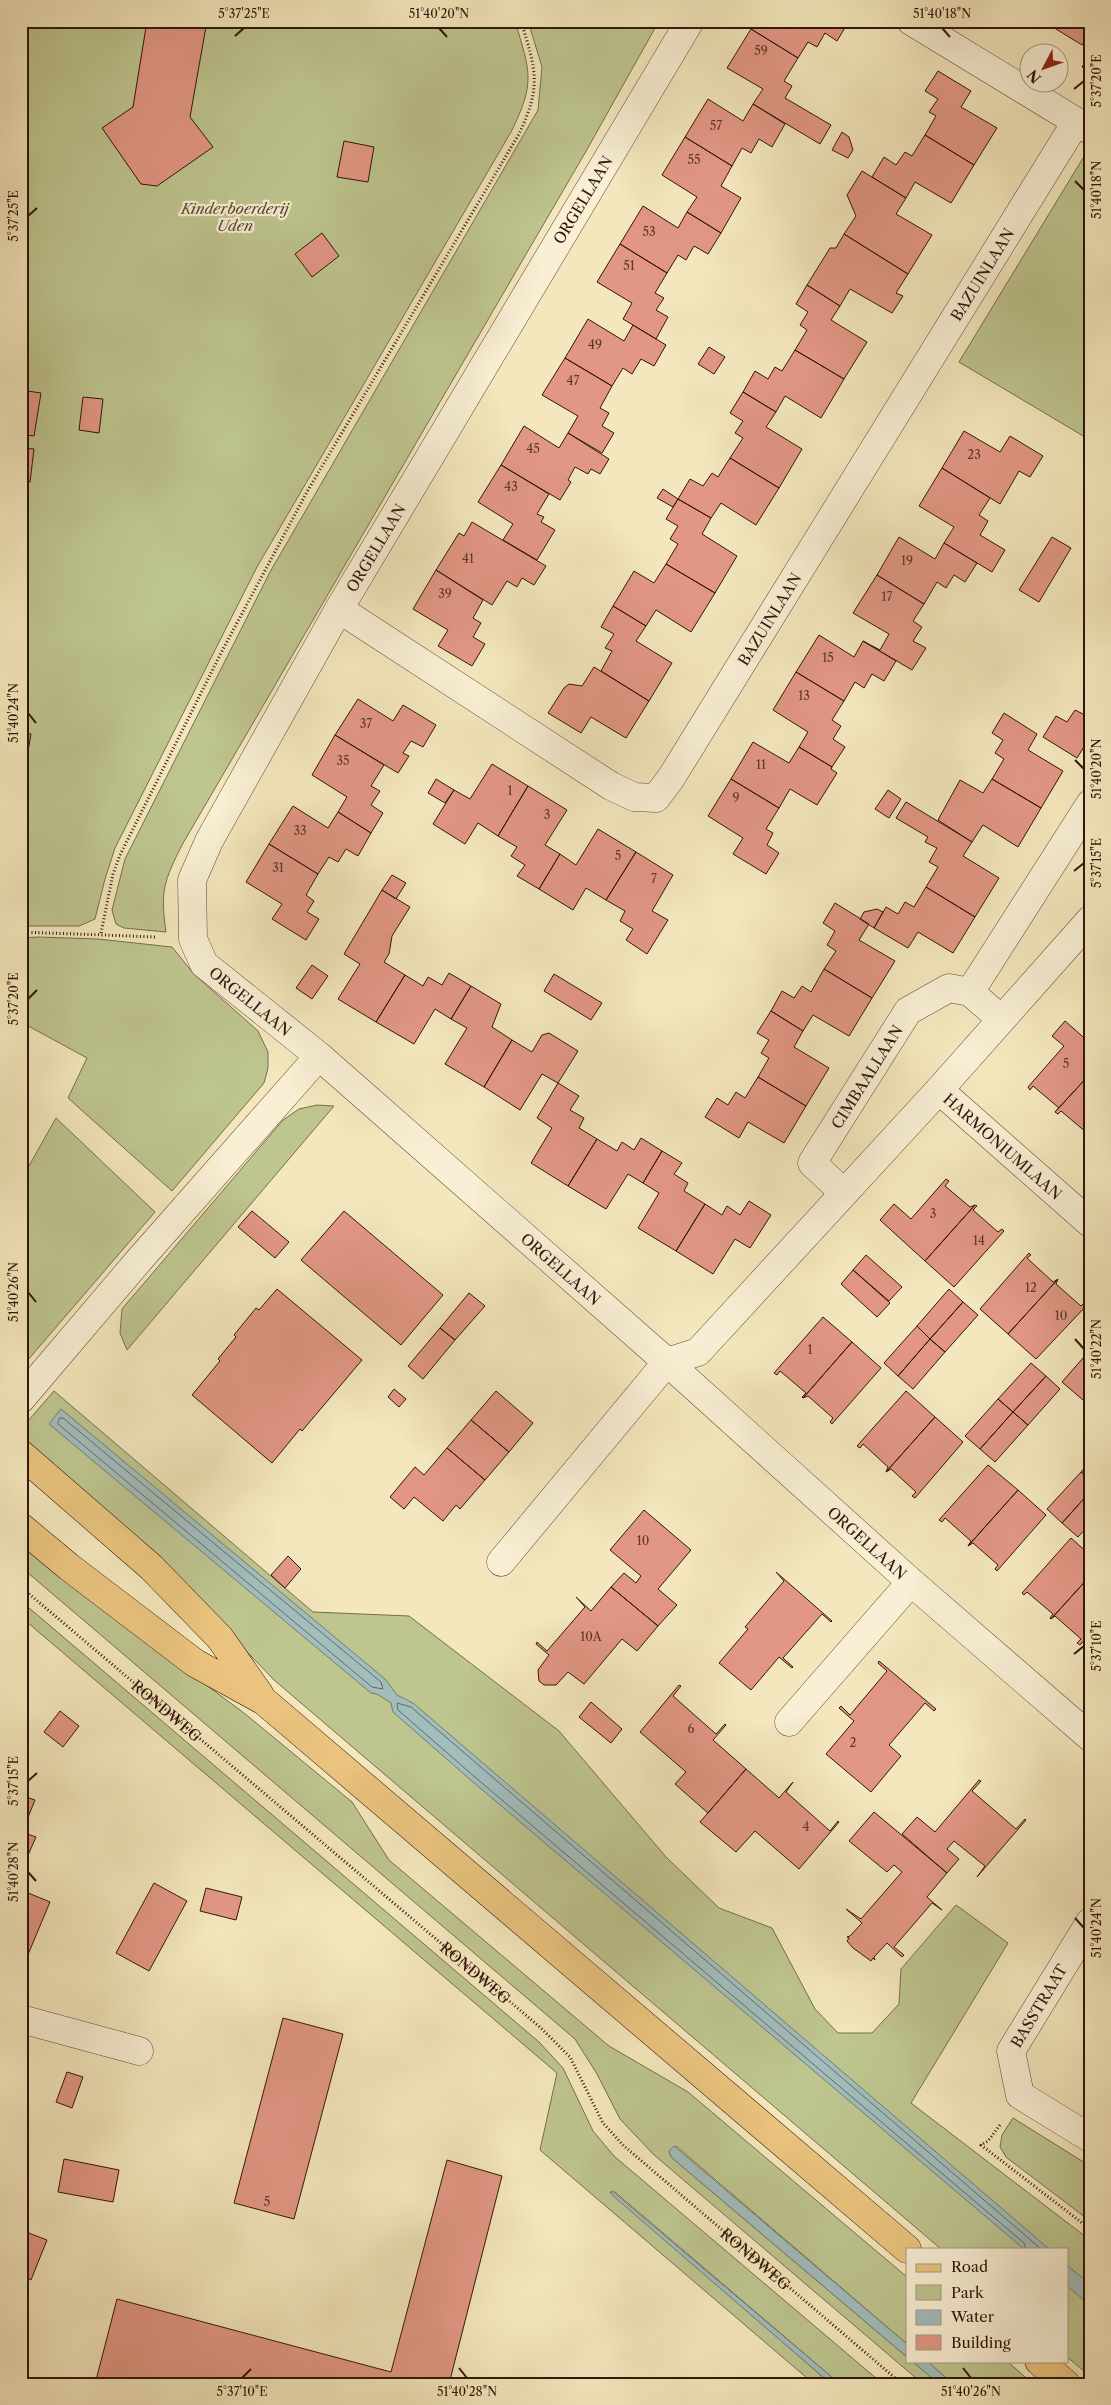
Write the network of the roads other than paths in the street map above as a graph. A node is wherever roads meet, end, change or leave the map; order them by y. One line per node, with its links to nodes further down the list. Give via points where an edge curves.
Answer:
1 (690, 21): 4 (street, ORGELLAAN)
2 (911, 21): 3 (street, BAZUINLAAN)
3 (1083, 126): 4 (street, BAZUINLAAN, via 656,798 634,797 610,786)
4 (339, 609): 9 (street, ORGELLAAN, via 208,841 192,880 192,939 204,964)
5 (1090, 804): 7 (street)
6 (1090, 920): 8 (street)
7 (970, 992): 8 (street); 11 (street, CIMBAALLAAN, via 949,988 908,1011 828,1136 812,1163)
8 (1001, 1019): 10 (street)
9 (320, 1056): 13 (street, ORGELLAAN); 14 (street)
10 (939, 1090): 11 (street); 12 (street, HARMONIUMLAAN)
11 (844, 1193): 13 (street, via 698,1352)
12 (1090, 1223)
13 (667, 1362): 17 (street); 18 (street, ORGELLAAN)
14 (21, 1399)
15 (21, 1454): 19 (main road, via 151,1567 220,1638)
16 (21, 1527): 19 (main road, via 196,1663)
17 (501, 1562)
18 (912, 1582): 20 (street, ORGELLAAN); 21 (street, ORGELLAAN)
19 (264, 1701): 26 (main road)
20 (788, 1722)
21 (1090, 1736)
22 (1090, 1922): 25 (street, BASSTRAAT, via 1011,2052 1020,2095)
23 (21, 2019): 24 (street)
24 (139, 2051)
25 (1090, 2138)
26 (906, 2248)
27 (1041, 2362): 28 (main road)
28 (1066, 2384)

